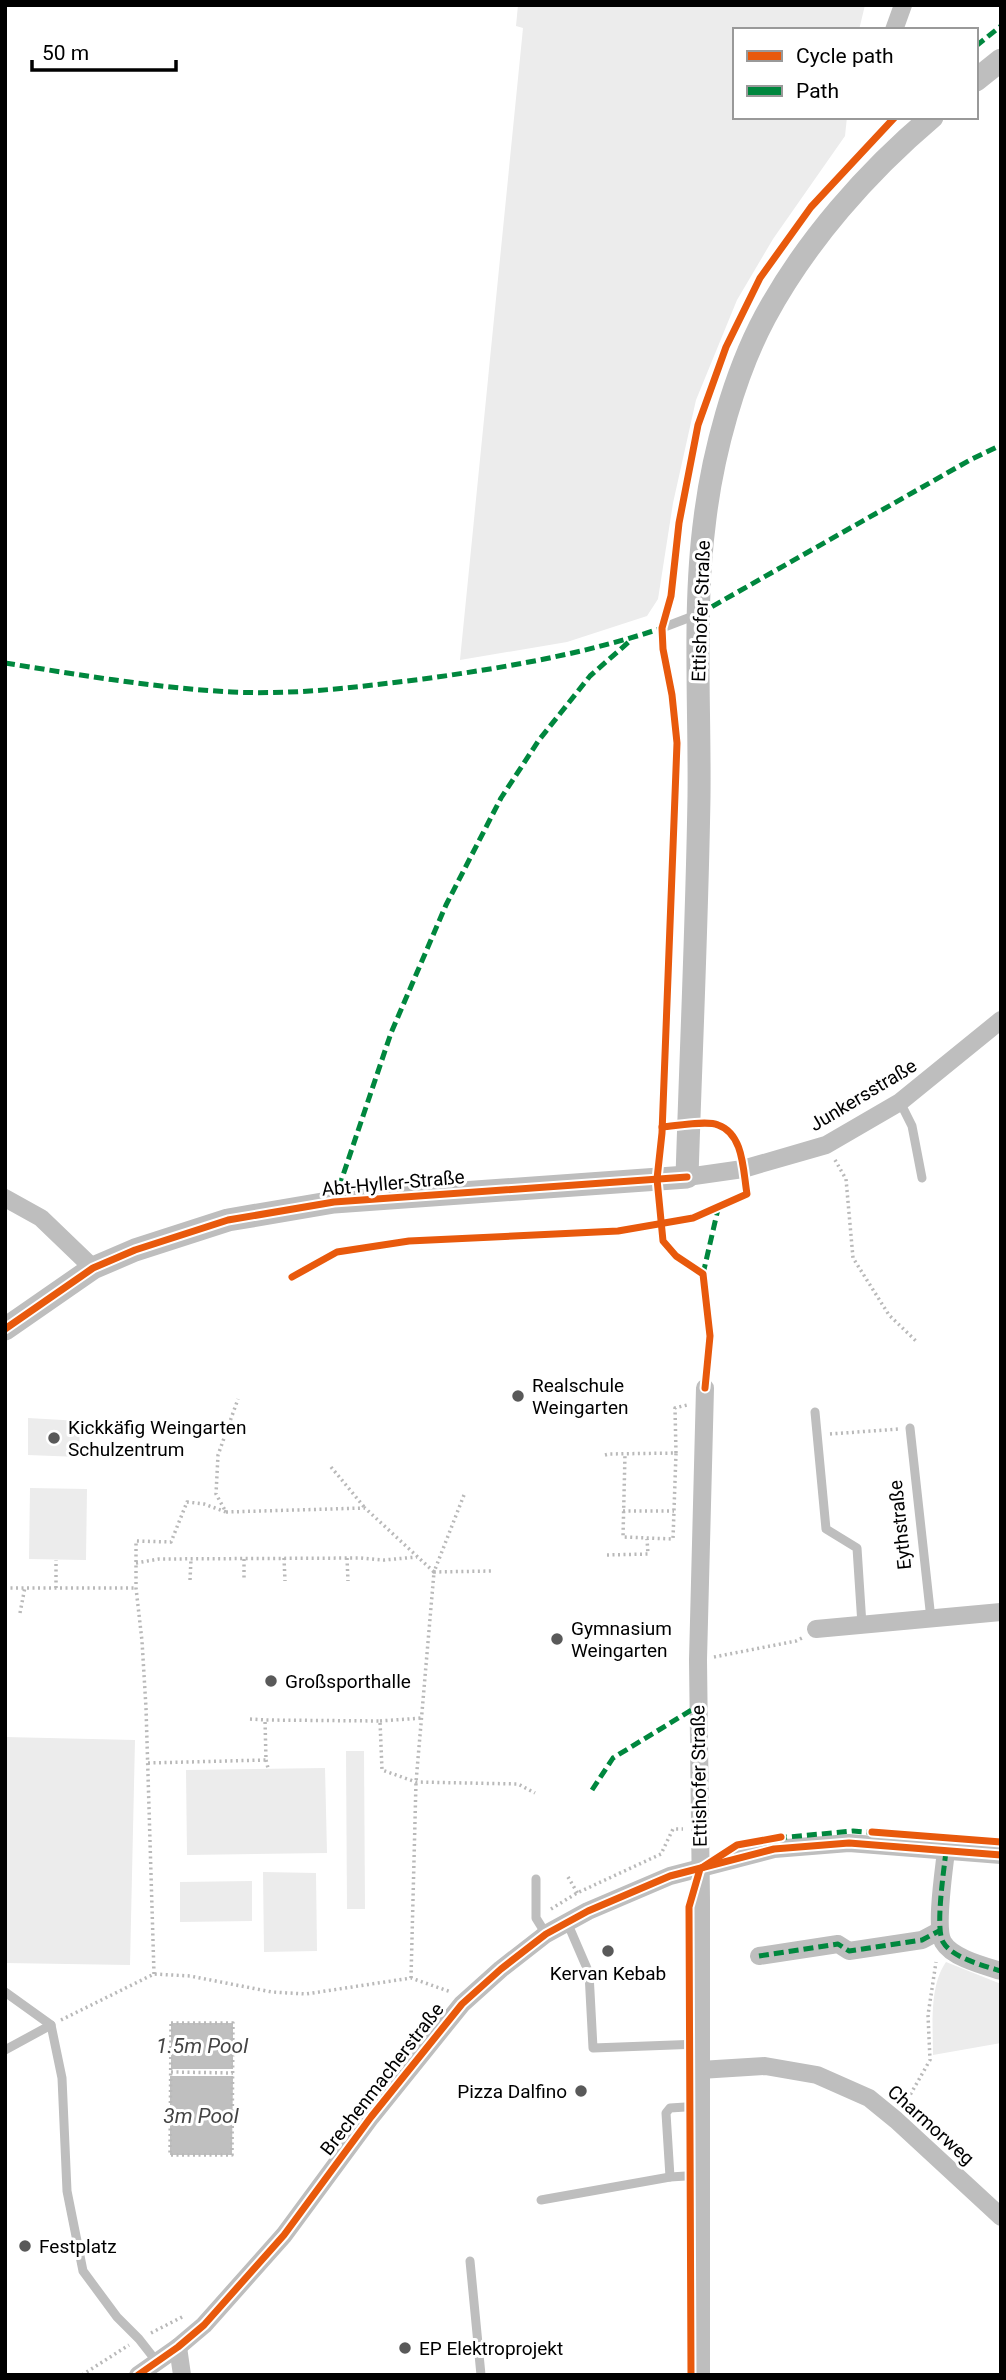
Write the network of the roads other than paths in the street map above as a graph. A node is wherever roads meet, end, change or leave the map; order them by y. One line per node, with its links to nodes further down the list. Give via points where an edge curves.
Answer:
1 (903, 5): 2 (street)
2 (895, 28)
3 (1001, 60): 4 (street)
4 (978, 78)
5 (925, 120): 6 (street, Ettishofer Straße, via 864,182 802,257 765,317 736,387 717,451 705,519)
6 (699, 614): 7 (lane); 10 (street, Ettishofer Straße, via 699,796)
7 (662, 628)
8 (1001, 1020): 9 (street, Junkersstraße)
9 (900, 1102): 10 (street, Junkersstraße, via 826,1145 743,1169); 11 (lane, via 912,1126)
10 (687, 1177): 13 (street, Abt-Hyller-Straße, via 334,1202 228,1220)
11 (922, 1178)
12 (5, 1198): 13 (street, via 41,1218)
13 (93, 1268): 14 (street, Abt-Hyller-Straße)
14 (5, 1329)
15 (705, 1395): 24 (street, Ettishofer Straße, via 698,1660)
16 (815, 1412): 20 (lane, via 826,1529 857,1548)
17 (910, 1428): 19 (lane, Eythstraße)
18 (1001, 1612): 19 (street)
19 (931, 1619): 20 (street)
20 (862, 1625): 21 (street)
21 (816, 1629)
22 (946, 1851): 23 (street, Brechenmacherstraße); 24 (street, Brechenmacherstraße, via 837,1844 774,1849); 28 (street)
23 (1001, 1855)
24 (700, 1869): 26 (street, Brechenmacherstraße, via 670,1876); 33 (street, Ettishofer Straße)
25 (536, 1880): 27 (lane, via 536,1917)
26 (567, 1922): 27 (street, Brechenmacherstraße); 33 (lane, via 589,1973 593,2048)
27 (546, 1934): 42 (street, Brechenmacherstraße, via 461,2004 284,2235 204,2325)
28 (942, 1938): 29 (street, via 849,1951 838,1944); 30 (street, via 970,1961)
29 (759, 1956)
30 (1001, 1971)
31 (5, 1992): 32 (lane)
32 (51, 2025): 34 (lane); 43 (lane, via 62,2078 67,2191 83,2271)
33 (700, 2044): 35 (street, Ettishofer Straße)
34 (5, 2050)
35 (700, 2070): 36 (street, Ettishofer Straße); 40 (street, Charmorweg, via 765,2066 817,2075 869,2098)
36 (701, 2106): 37 (street, Ettishofer Straße); 38 (lane, via 670,2108 666,2113)
37 (702, 2175): 38 (lane); 47 (street, Ettishofer Straße)
38 (670, 2178): 39 (lane)
39 (541, 2200)
40 (1001, 2217)
41 (470, 2261): 46 (lane)
42 (178, 2347): 43 (street, Brechenmacherstraße); 45 (street)
43 (157, 2362): 44 (street, Brechenmacherstraße)
44 (138, 2375)
45 (182, 2375)
46 (481, 2375)
47 (701, 2375)

